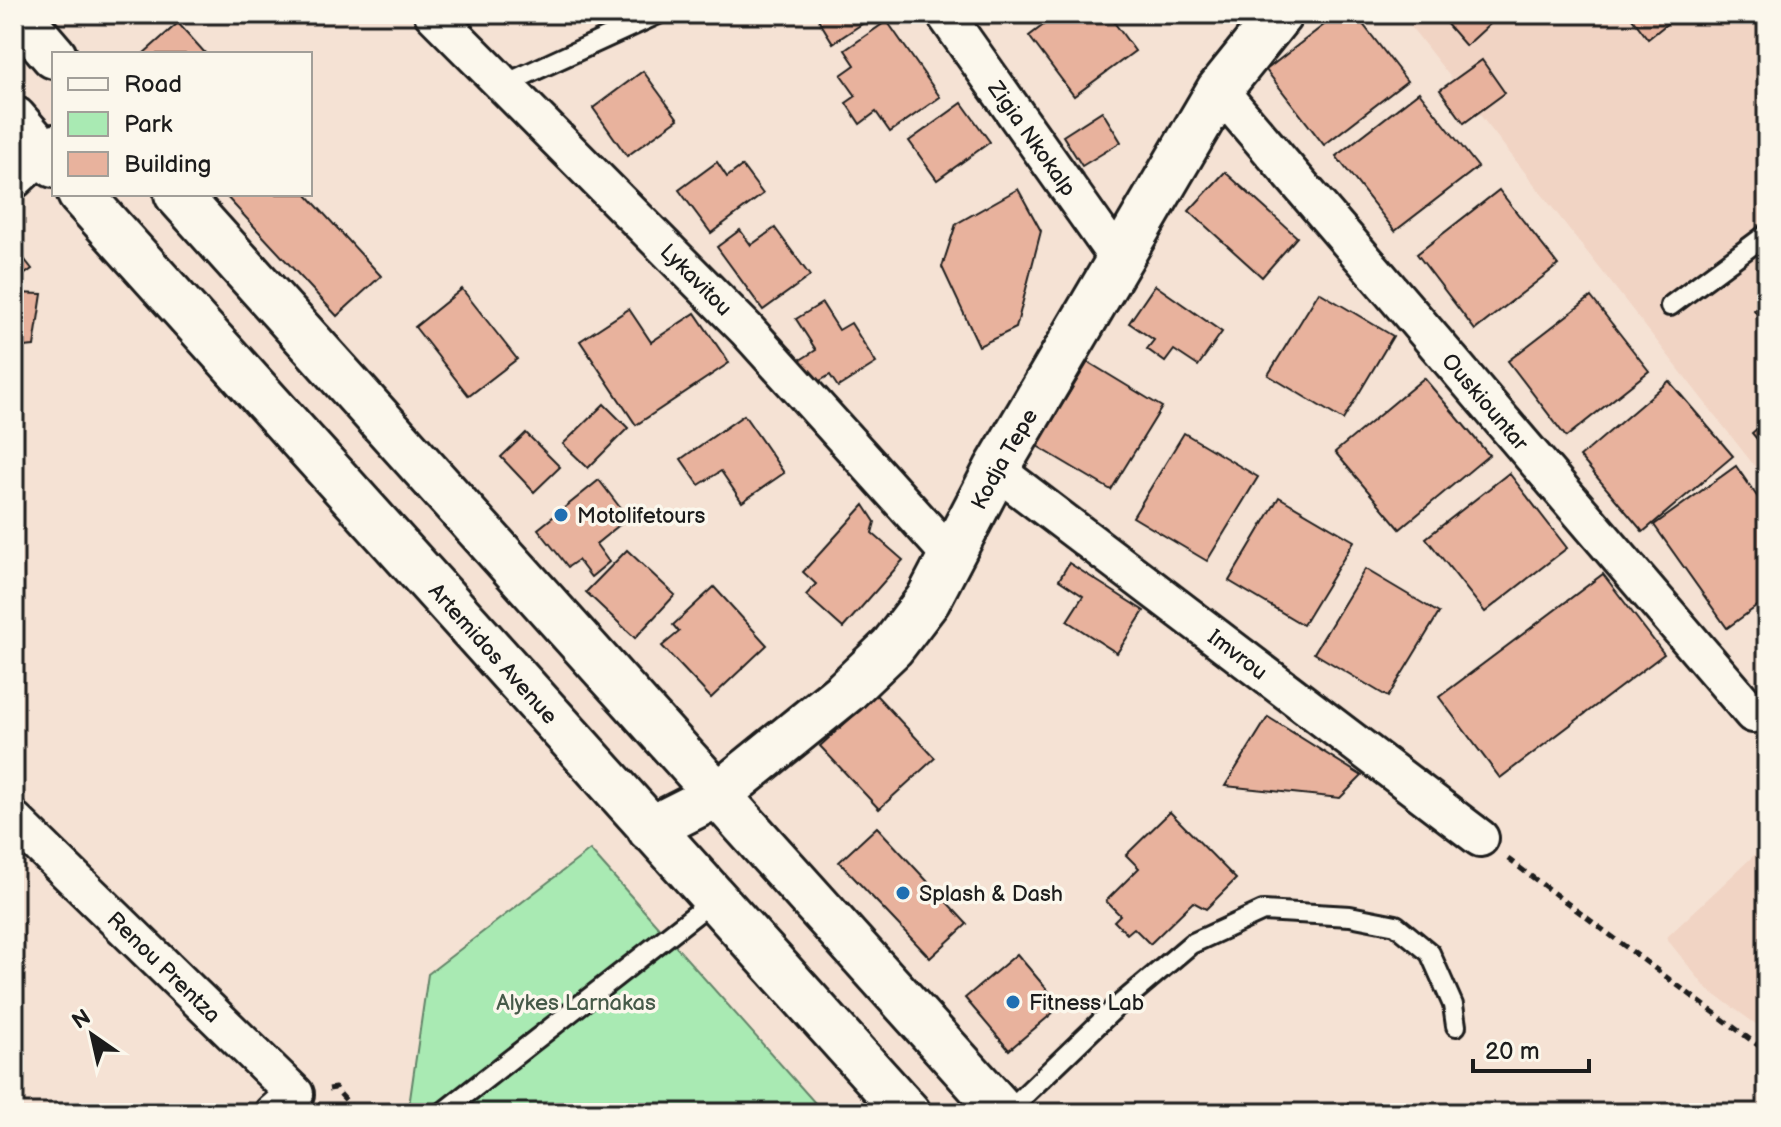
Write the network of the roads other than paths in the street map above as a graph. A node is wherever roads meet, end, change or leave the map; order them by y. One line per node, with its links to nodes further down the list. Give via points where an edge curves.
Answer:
1 (18, 14): 6 (main road)
2 (433, 14): 7 (street, Lykavitou)
3 (658, 14): 7 (lane)
4 (945, 14): 14 (street, Zigia Nkokalp)
5 (1280, 14): 8 (main road, Kodja Tepe)
6 (52, 54)
7 (503, 85): 17 (street, Lykavitou, via 746,329)
8 (1219, 90): 14 (main road, Kodja Tepe); 18 (street, Ouskiountar)
9 (14, 119): 10 (main road)
10 (41, 160)
11 (82, 196): 21 (main road, Artemidos Avenue)
12 (179, 196): 19 (main road)
13 (1767, 234): 15 (lane)
14 (1121, 263): 16 (main road, Kodja Tepe)
15 (1670, 306)
16 (996, 470): 17 (main road, Kodja Tepe); 22 (street, Imvrou)
17 (950, 555): 19 (main road, Kodja Tepe, via 928,600 892,647)
18 (1753, 714)
19 (719, 794): 21 (main road, Kodja Tepe); 28 (main road)
20 (14, 820): 25 (street, Renou Prentza, via 295,1094)
21 (650, 829): 23 (main road, Artemidos Avenue)
22 (1480, 838)
23 (714, 900): 26 (lane); 27 (main road, Artemidos Avenue)
24 (1456, 1026): 28 (lane, via 1453,1005 1430,953 1396,925 1350,916 1263,911 1191,944)
25 (273, 1113)
26 (442, 1113)
27 (908, 1113)
28 (1005, 1113)

